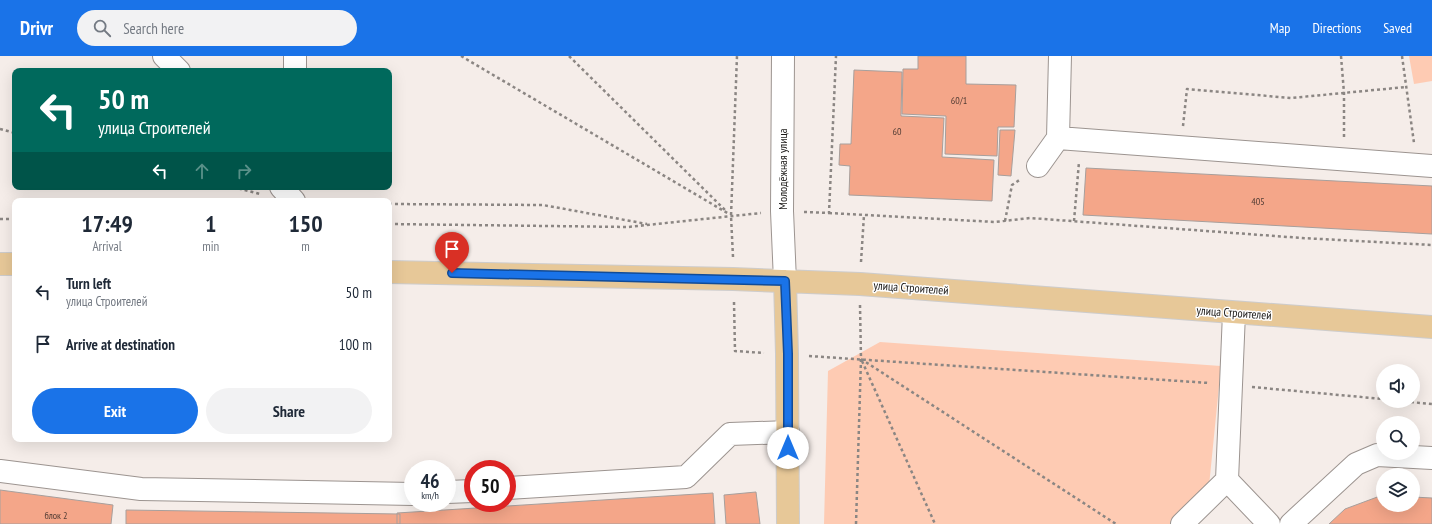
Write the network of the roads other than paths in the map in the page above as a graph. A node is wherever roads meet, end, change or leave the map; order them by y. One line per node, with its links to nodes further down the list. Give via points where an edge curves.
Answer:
1 (164, 56): 5 (street)
2 (295, 56): 6 (street)
3 (783, 56): 15 (street, Молодёжная улица, via 782,211)
4 (1060, 56): 7 (street)
5 (176, 68)
6 (295, 68)
7 (1058, 138): 8 (street); 9 (street)
8 (1038, 166)
9 (1424, 166)
10 (285, 190): 11 (street)
11 (291, 198)
12 (0, 264): 13 (main road)
13 (12, 264)
14 (392, 272): 15 (main road, улица Строителей)
15 (785, 281): 16 (main road, улица Строителей, via 860,284); 18 (main road)
16 (1234, 313): 17 (main road, улица Строителей); 21 (street)
17 (1432, 327)
18 (788, 432): 22 (street, via 730,434 686,477); 24 (main road)
19 (1432, 458): 27 (street, via 1377,455 1356,464)
20 (0, 470): 23 (street, via 141,489)
21 (1227, 480): 25 (street); 26 (street)
22 (516, 487)
23 (404, 494)
24 (788, 524)
25 (1182, 524)
26 (1269, 524)
27 (1291, 524)

